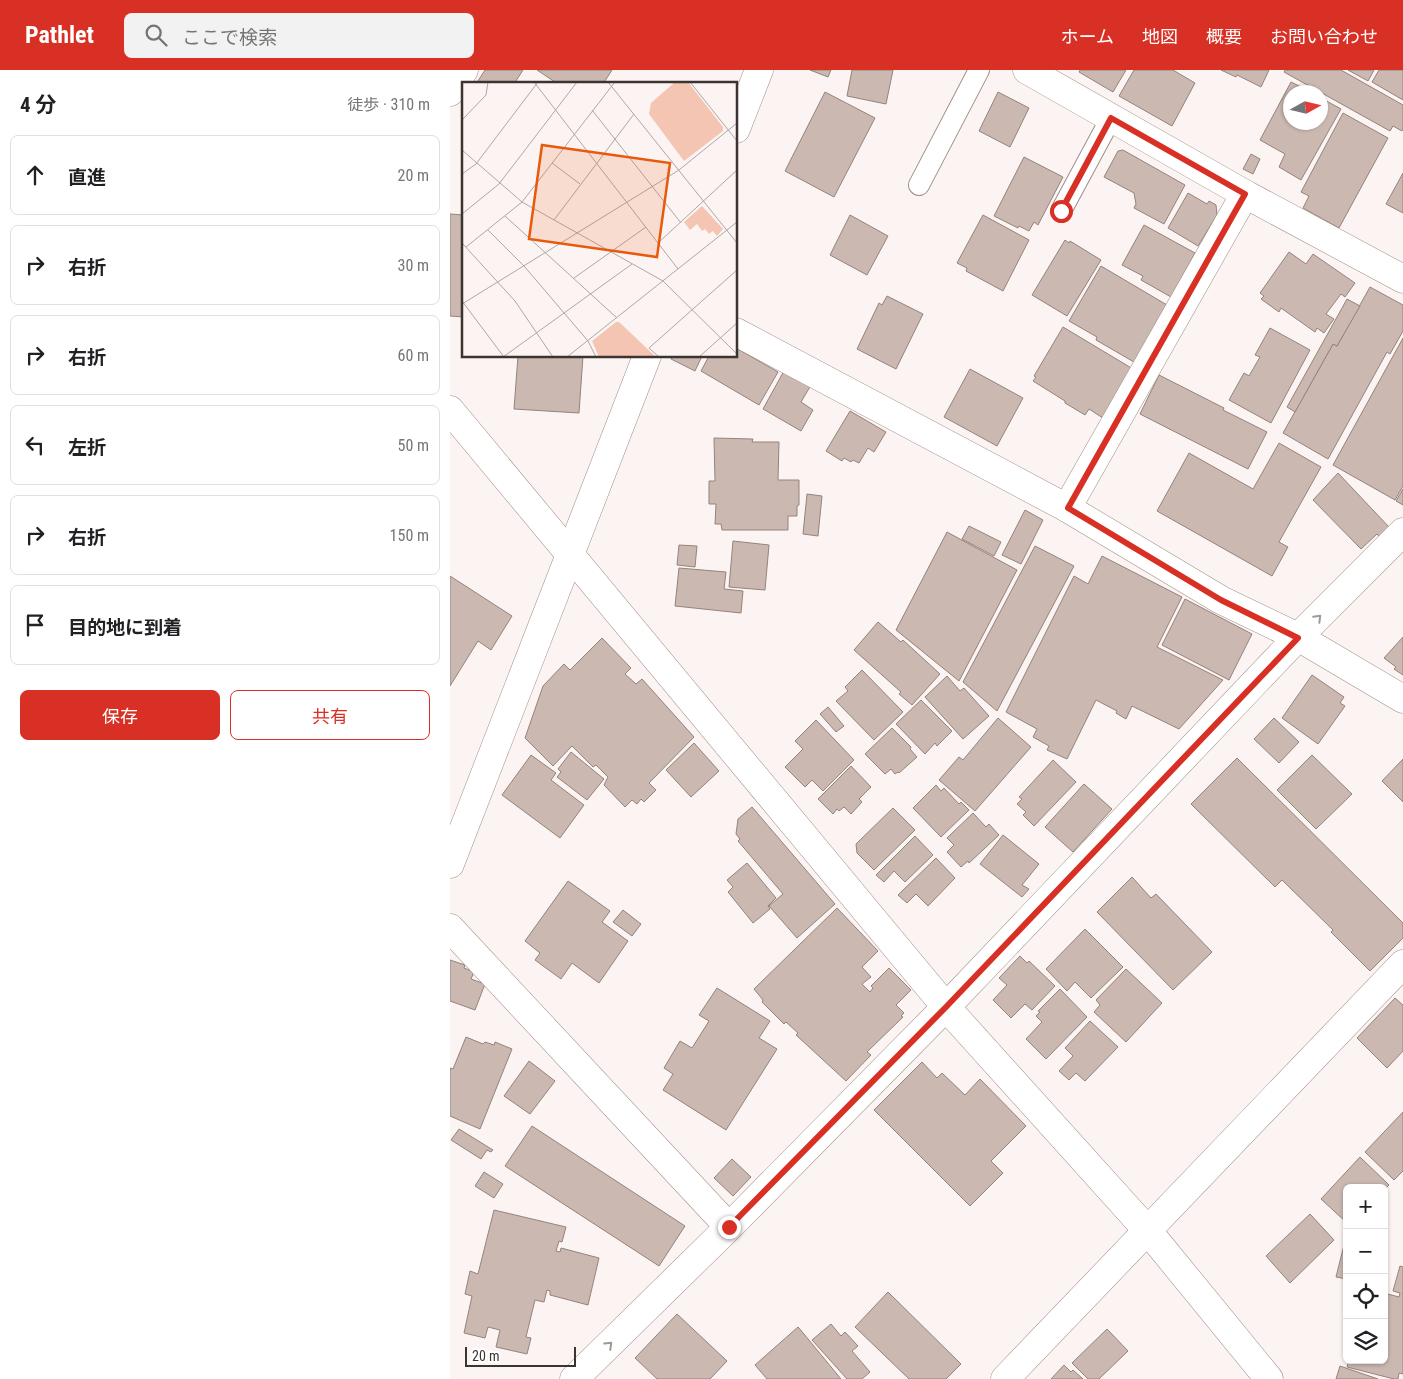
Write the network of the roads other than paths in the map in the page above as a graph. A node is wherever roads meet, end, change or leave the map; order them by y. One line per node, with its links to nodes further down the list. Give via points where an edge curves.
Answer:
1 (464, 70): 5 (street)
2 (760, 70): 7 (street)
3 (979, 70): 8 (lane)
4 (1043, 74): 6 (street)
5 (450, 92)
6 (1111, 118): 9 (street); 10 (lane)
7 (738, 124)
8 (919, 185)
9 (1245, 194): 11 (street); 15 (street)
10 (1061, 211)
11 (1403, 279)
12 (738, 333): 15 (street)
13 (646, 358): 17 (street)
14 (450, 410): 17 (street)
15 (1068, 508): 18 (street, via 1221,600)
16 (1403, 532): 18 (street, one-way to 16)
17 (569, 555): 20 (street); 23 (street)
18 (1298, 638): 19 (street); 23 (street)
19 (1403, 699)
20 (450, 864)
21 (450, 928): 24 (street)
22 (1403, 964): 25 (street)
23 (946, 1007): 24 (street); 25 (street)
24 (729, 1227): 26 (street, one-way to 24)
25 (1148, 1231): 27 (street); 28 (street)
26 (586, 1375)
27 (1006, 1379)
28 (1269, 1379)

